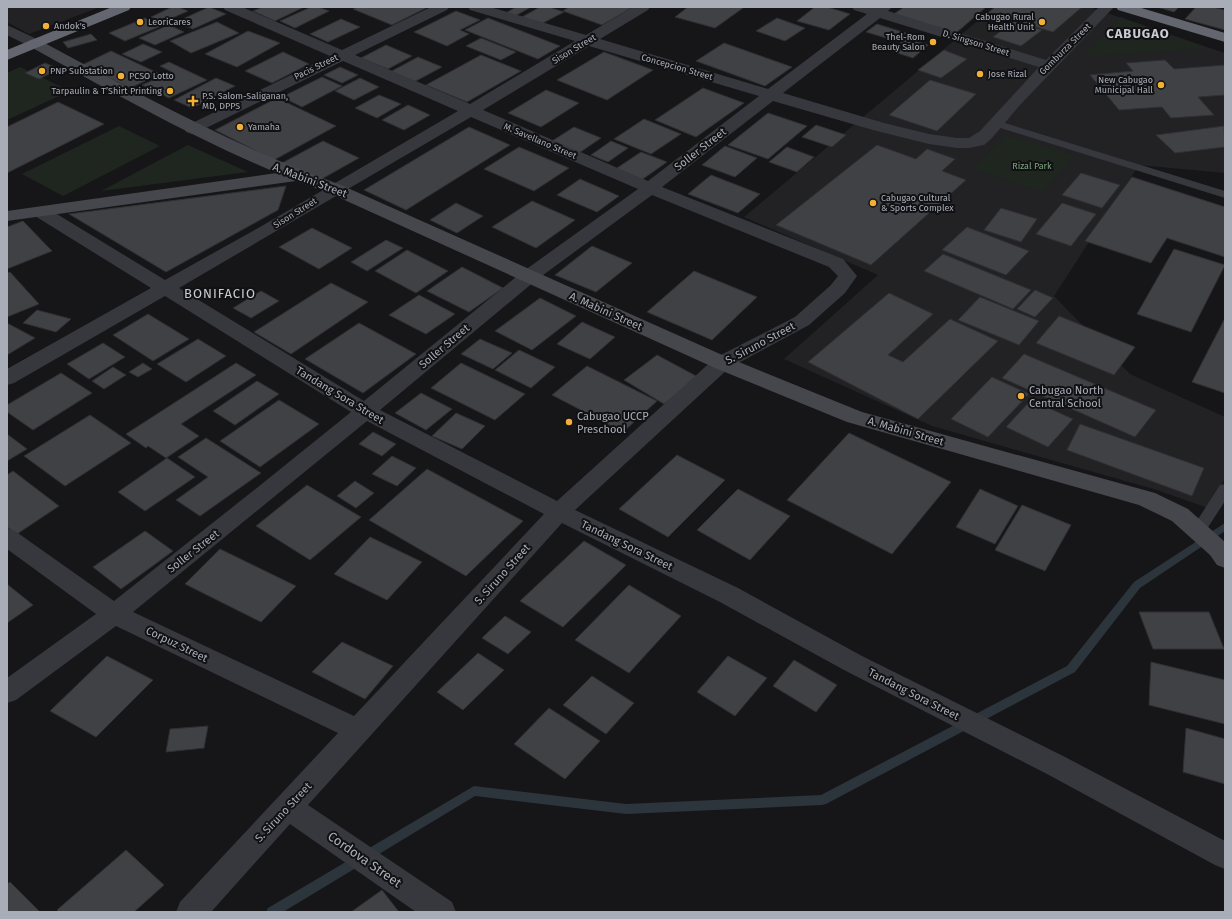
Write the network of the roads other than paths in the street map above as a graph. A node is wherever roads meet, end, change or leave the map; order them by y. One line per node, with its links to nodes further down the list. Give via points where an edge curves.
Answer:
1 (124, 7): 12 (highway)
2 (230, 7): 14 (street, M. Savellano Street)
3 (442, 7): 14 (street, Pacis Street)
4 (474, 7): 11 (street, Concepcion Street)
5 (643, 7): 11 (street, Sison Street)
6 (1107, 7): 15 (street, Gomburza Street)
7 (1123, 7): 10 (highway)
8 (874, 9): 15 (street, D. Singson Street); 16 (street, Soller Street)
9 (7, 29): 12 (street, A. Mabini Street)
10 (1225, 38)
11 (587, 41): 16 (street, Concepcion Street); 17 (street, Sison Street)
12 (34, 43): 13 (highway); 20 (street, A. Mabini Street)
13 (7, 55)
14 (342, 55): 17 (street, M. Savellano Street); 20 (street, Pacis Street)
15 (1048, 65): 18 (street, Gomburza Street)
16 (771, 94): 19 (street, Concepcion Street); 22 (street, Soller Street)
17 (470, 111): 22 (street, M. Savellano Street); 23 (street, Sison Street)
18 (995, 123): 19 (street, Gomburza Street, via 985,137 978,142 969,143 947,142); 24 (lane)
19 (879, 127)
20 (192, 129): 21 (street, A. Mabini Street)
21 (295, 176): 23 (street, A. Mabini Street); 25 (street)
22 (650, 188): 27 (street, M. Savellano Street, via 836,263); 28 (street, Soller Street)
23 (335, 189): 28 (street, A. Mabini Street); 29 (street, Sison Street)
24 (1225, 195)
25 (41, 212): 26 (street); 29 (street, Tandang Sora Street)
26 (9, 217)
27 (848, 276): 30 (street, S. Siruno Street, via 838,289 802,321)
28 (528, 277): 30 (street, A. Mabini Street); 32 (street, Soller Street)
29 (164, 288): 31 (street, Sison Street); 32 (street, Tandang Sora Street)
30 (722, 363): 34 (street, S. Siruno Street); 35 (street, A. Mabini Street, via 855,417 1147,499 1180,515)
31 (7, 378)
32 (365, 412): 34 (street, Tandang Sora Street); 38 (street, Soller Street)
33 (1225, 490): 35 (lane)
34 (559, 512): 40 (street, S. Siruno Street); 42 (street, Tandang Sora Street, via 729,595 853,663 1057,766)
35 (1198, 531): 37 (street, A. Mabini Street)
36 (7, 537): 38 (street, Corpuz Street)
37 (1222, 554)
38 (114, 614): 39 (street, Soller Street); 40 (street, Corpuz Street)
39 (7, 692)
40 (359, 731): 41 (street, S. Siruno Street)
41 (288, 807): 43 (street, S. Siruno Street); 44 (street, Cordova Street)
42 (1225, 856)
43 (191, 912)
44 (441, 912)

